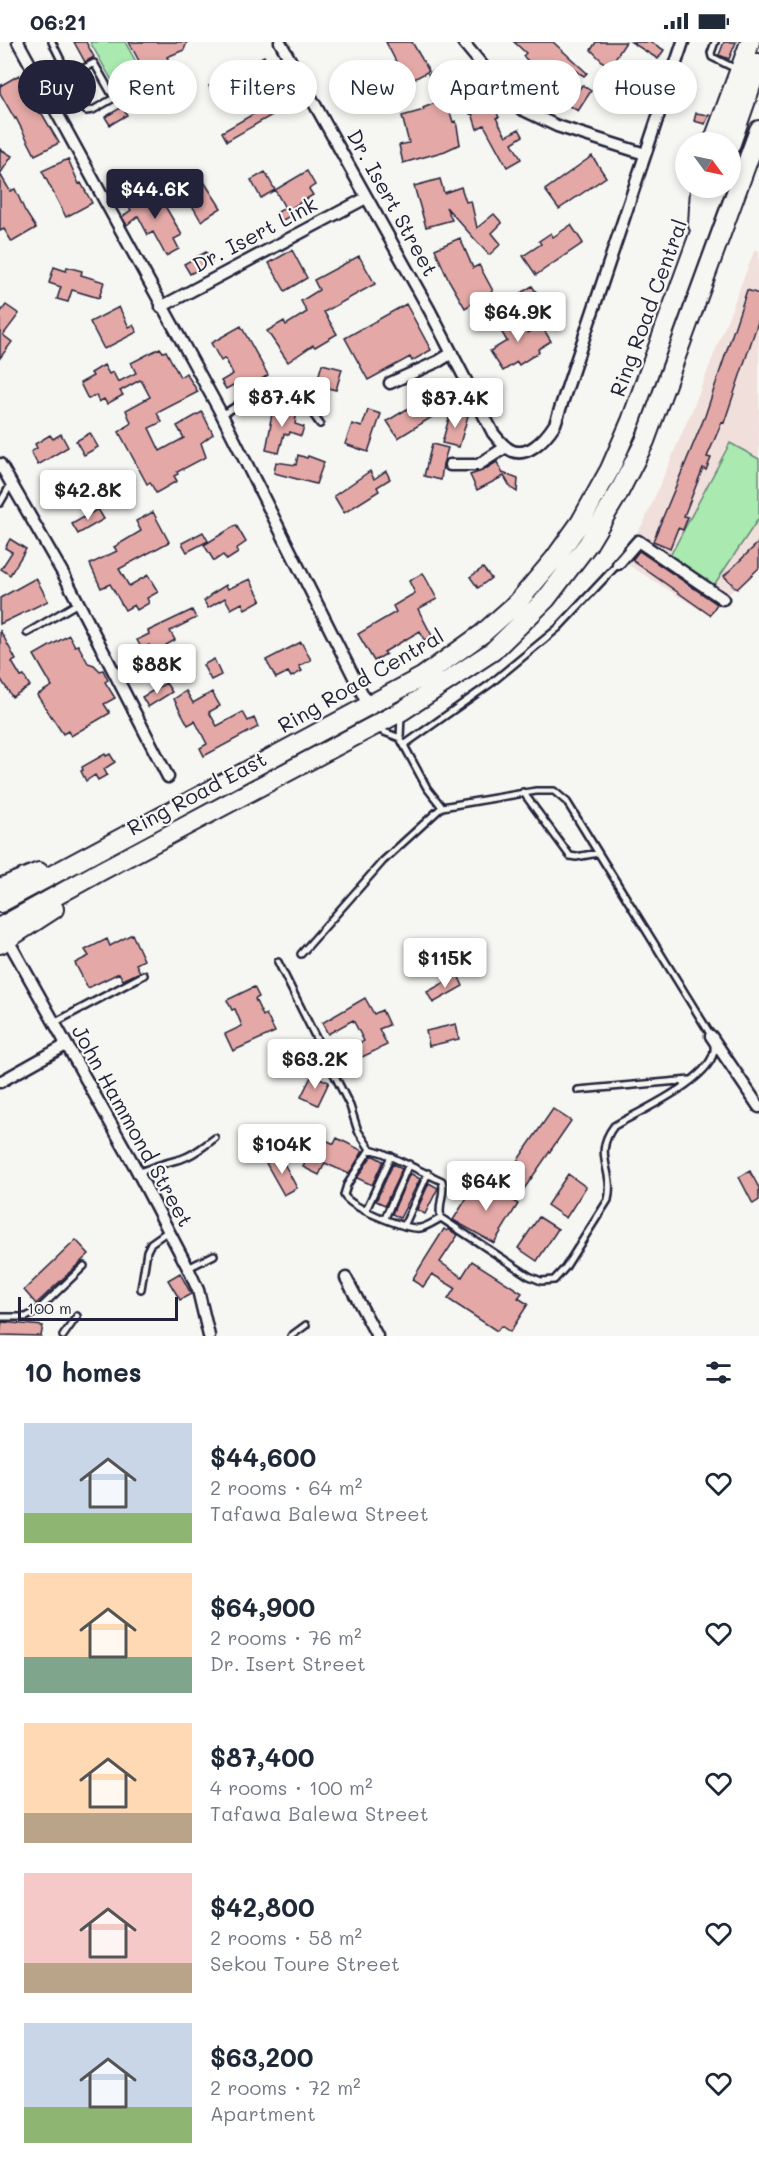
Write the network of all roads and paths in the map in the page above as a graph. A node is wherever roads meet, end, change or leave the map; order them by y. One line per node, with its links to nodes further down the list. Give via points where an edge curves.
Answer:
1 (18, 42): 24 (street)
2 (52, 42): 8 (lane)
3 (280, 42): 19 (street, Dr. Isert Street)
4 (463, 42): 9 (street)
5 (683, 42): 17 (street)
6 (715, 42): 11 (lane, via 712,57)
7 (750, 42): 11 (main road)
8 (61, 60)
9 (478, 60)
10 (759, 63): 16 (main road)
11 (739, 70): 15 (main road)
12 (69, 76): 12 (lane, via 86,111 114,98 94,63)
13 (532, 114): 17 (street)
14 (759, 130): 22 (main road, Ring Road Central)
15 (717, 132)
16 (735, 132)
17 (645, 154): 29 (street, via 555,424 533,448 521,451)
18 (759, 166): 22 (main road, via 738,218)
19 (366, 198): 24 (street, Dr. Isert Link); 25 (street, Dr. Isert Street)
20 (700, 198): 23 (main road)
21 (713, 198): 23 (main road, Ring Road Central)
22 (720, 239): 39 (main road, Ring Road East, via 645,441 588,544 546,599 493,651)
23 (698, 240): 38 (main road, Ring Road Central, via 631,421 580,523 517,603 482,634 422,677)
24 (161, 306): 27 (street)
25 (452, 353): 26 (street); 29 (street, Dr. Isert Street, via 492,433)
26 (390, 383)
27 (222, 415): 28 (lane, via 270,384 282,384 295,389); 38 (street)
28 (320, 424)
29 (506, 447): 31 (street, via 478,465)
30 (0, 464): 32 (street)
31 (450, 465)
32 (11, 484): 33 (lane); 36 (street)
33 (0, 503)
34 (618, 564): 35 (street, via 638,541); 42 (lane, via 558,628 490,684)
35 (723, 599)
36 (78, 603): 37 (lane); 45 (street)
37 (27, 633)
38 (368, 705): 43 (main road, Ring Road Central)
39 (402, 711): 40 (main road, Ring Road East); 41 (lane)
40 (369, 728): 41 (lane); 44 (main road, Ring Road East)
41 (400, 738): 42 (lane)
42 (404, 746): 47 (lane)
43 (285, 750): 44 (main road); 48 (main road, Ring Road Central)
44 (295, 767): 52 (main road, Ring Road East, via 101,871 45,916)
45 (168, 777)
46 (524, 792): 47 (lane); 49 (lane, via 554,791 567,802); 49 (lane, via 567,855)
47 (442, 807): 53 (lane, via 383,861)
48 (95, 852): 50 (main road, Ring Road Central); 51 (main road, Ring Road Central)
49 (598, 853): 57 (lane)
50 (0, 888)
51 (0, 903)
52 (3, 937): 56 (street, John Hammond Street)
53 (301, 954)
54 (278, 962): 64 (lane)
55 (144, 975): 56 (lane)
56 (54, 1023): 58 (street, John Hammond Street)
57 (711, 1035): 59 (lane, via 715,1050 709,1065); 62 (street)
58 (66, 1045): 60 (street); 67 (street, John Hammond Street)
59 (694, 1080): 61 (lane); 71 (lane, via 614,1126 606,1136 603,1145 608,1200 554,1280 541,1281 529,1276)
60 (0, 1082)
61 (578, 1090)
62 (759, 1107)
63 (215, 1138): 67 (lane, via 189,1155)
64 (370, 1149): 65 (lane); 69 (lane, via 344,1195 353,1205)
65 (391, 1156): 66 (lane); 69 (lane)
66 (409, 1164): 68 (lane); 70 (lane)
67 (138, 1173): 73 (street, John Hammond Street)
68 (428, 1173): 71 (lane, via 442,1181 444,1187); 72 (lane)
69 (366, 1210): 70 (lane)
70 (385, 1218): 72 (lane)
71 (441, 1218): 72 (lane, via 420,1228)
72 (404, 1226)
73 (168, 1231): 76 (street, John Hammond Street); 78 (lane, via 150,1244)
74 (214, 1254): 76 (lane)
75 (84, 1266): 80 (lane, via 36,1312 27,1317)
76 (188, 1268): 83 (street, John Hammond Street, via 198,1290)
77 (346, 1278): 85 (street)
78 (141, 1289)
79 (77, 1316): 82 (lane)
80 (0, 1317)
81 (306, 1325): 84 (lane)
82 (63, 1336)
83 (209, 1336)
84 (291, 1336)
85 (377, 1336)

